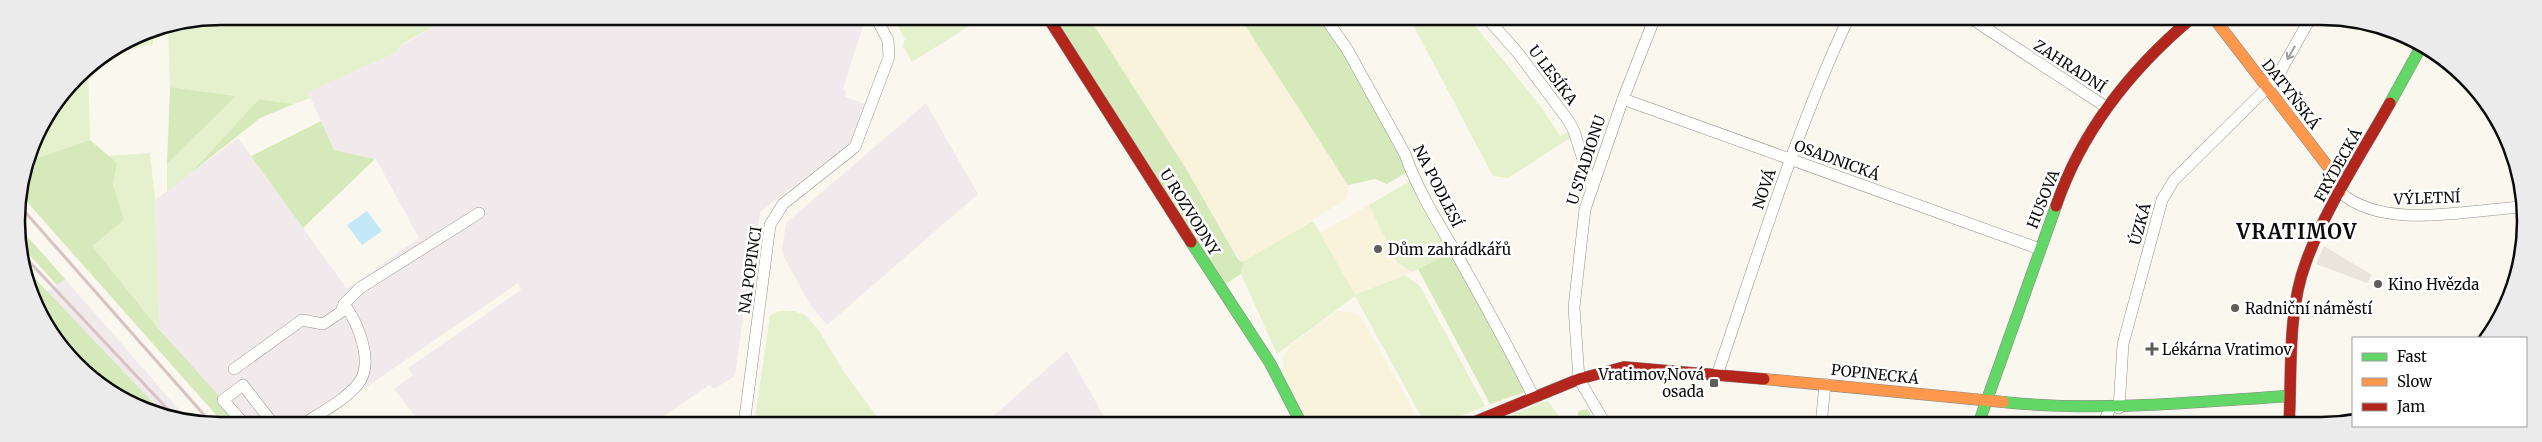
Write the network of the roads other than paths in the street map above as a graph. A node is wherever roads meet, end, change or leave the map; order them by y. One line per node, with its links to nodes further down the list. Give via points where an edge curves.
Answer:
1 (880, 25): 33 (street, NA POPINCI, via 888,40 889,56 855,147 783,204 770,225)
2 (1053, 25): 34 (street, U ROZVODNY, via 1232,309 1270,363)
3 (1330, 25): 27 (street, NA PODLESÍ, via 1405,154 1428,204)
4 (1494, 25): 16 (street, U LESÍKA, via 1568,120)
5 (1652, 25): 13 (street, U STADIONU)
6 (1845, 25): 15 (street, NOVÁ, via 1827,62)
7 (1980, 25): 14 (street, ZAHRADNÍ)
8 (2184, 25): 14 (street, HUSOVA, via 2160,45)
9 (2219, 25): 12 (street, DATYŇSKÁ)
10 (2306, 25): 12 (street, ÚZKÁ, one-way to 12)
11 (2419, 51): 17 (street, FRÝDECKÁ)
12 (2268, 88): 17 (street, DATYŇSKÁ, via 2330,168); 29 (street, ÚZKÁ, via 2179,175 2162,200 2123,344)
13 (1623, 99): 15 (street, OSADNICKÁ); 16 (street, U STADIONU)
14 (2106, 107): 20 (street, HUSOVA, via 2063,185)
15 (1790, 159): 20 (street, OSADNICKÁ); 23 (street, NOVÁ)
16 (1592, 188): 24 (street, U STADIONU, via 1584,209 1574,307)
17 (2340, 192): 18 (street, VÝLETNÍ, via 2355,205 2394,215); 26 (street, FRÝDECKÁ, via 2305,263 2297,301)
18 (2517, 207)
19 (479, 213): 21 (street, via 360,288)
20 (2040, 249): 28 (street, HUSOVA)
21 (344, 304): 22 (street, via 341,312 322,324 302,320); 32 (street, via 363,342 363,374 349,392)
22 (234, 369)
23 (1717, 375): 24 (street, POPINECKÁ, via 1624,368); 25 (street, POPINECKÁ)
24 (1579, 380): 27 (street, POPINECKÁ); 36 (street)
25 (1825, 384): 28 (street, POPINECKÁ); 37 (street)
26 (2290, 396): 29 (street, POPINECKÁ); 40 (street, FRÝDECKÁ)
27 (1534, 398): 35 (street, POPINECKÁ)
28 (1987, 401): 29 (street, POPINECKÁ); 38 (street, HUSOVA)
29 (2114, 408): 39 (street, ÚZKÁ)
30 (238, 417): 31 (street, via 223,400 243,385)
31 (268, 417)
32 (313, 417)
33 (745, 417)
34 (1298, 417)
35 (1487, 417)
36 (1601, 417)
37 (1823, 417)
38 (1981, 417)
39 (2108, 417)
40 (2289, 417)

